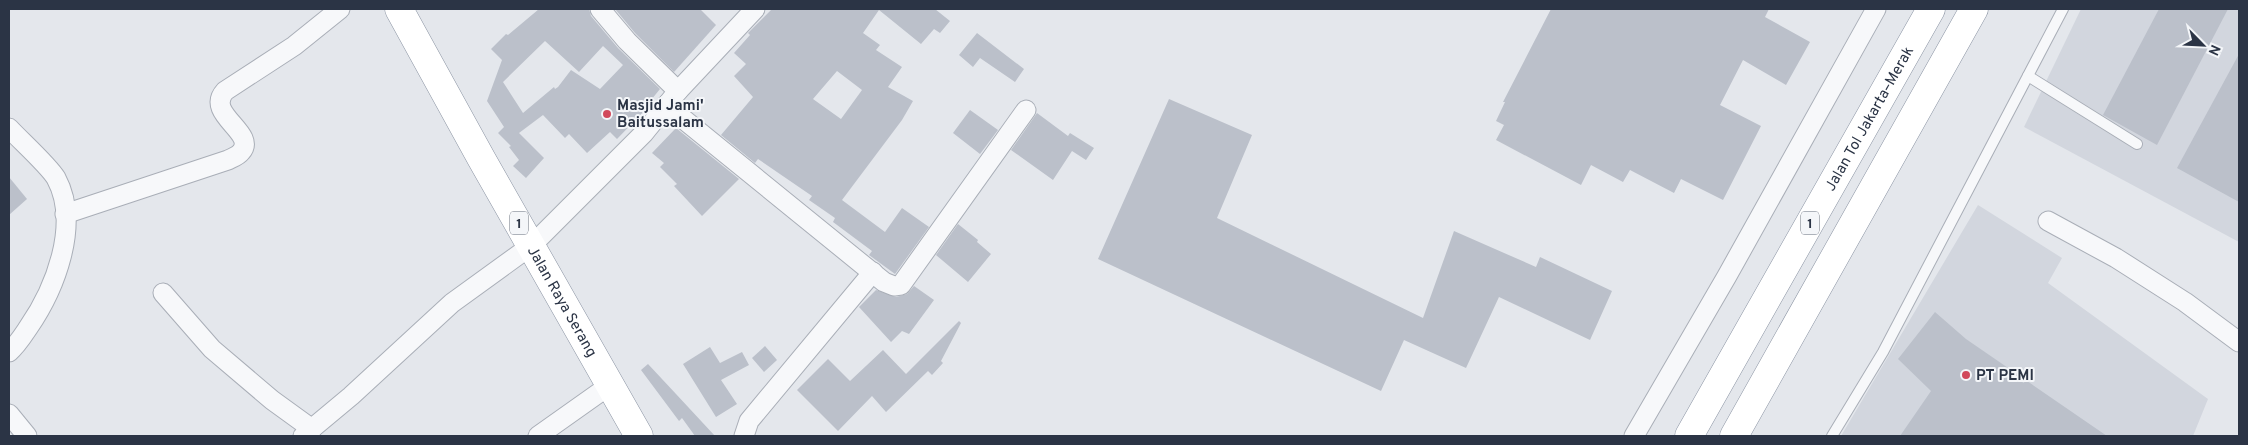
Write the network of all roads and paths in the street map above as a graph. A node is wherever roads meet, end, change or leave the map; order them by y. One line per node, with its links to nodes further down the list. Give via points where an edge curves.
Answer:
1 (340, 9): 14 (street, via 294,46 220,97 222,110 242,137 242,151 228,160)
2 (400, 9): 16 (highway, Jalan Raya Serang / 1)
3 (600, 9): 10 (street)
4 (754, 9): 10 (street)
5 (1876, 9): 28 (street)
6 (1931, 9): 29 (highway, Jalan Tol Jakarta–Merak / 1)
7 (1974, 9): 30 (highway)
8 (2063, 9): 9 (lane)
9 (2028, 76): 13 (lane); 31 (lane, via 1883,352)
10 (672, 98): 16 (street, via 644,133); 17 (street)
11 (1026, 110): 17 (street, via 901,285 884,282)
12 (9, 128): 14 (street, via 55,177 65,204)
13 (2138, 144)
14 (65, 214): 20 (street, via 61,253 53,282 35,317)
15 (2048, 221): 19 (street, via 2116,258 2185,302)
16 (532, 246): 21 (highway, Jalan Raya Serang / 1); 23 (street, via 452,303)
17 (872, 272): 27 (street, via 749,421)
18 (163, 293): 23 (street, via 212,349)
19 (2239, 342)
20 (9, 352)
21 (610, 385): 25 (street); 26 (highway, Jalan Raya Serang / 1)
22 (9, 414): 24 (street)
23 (307, 432)
24 (27, 436)
25 (538, 436)
26 (639, 436)
27 (744, 436)
28 (1634, 436)
29 (1689, 436)
30 (1734, 436)
31 (1832, 436)

